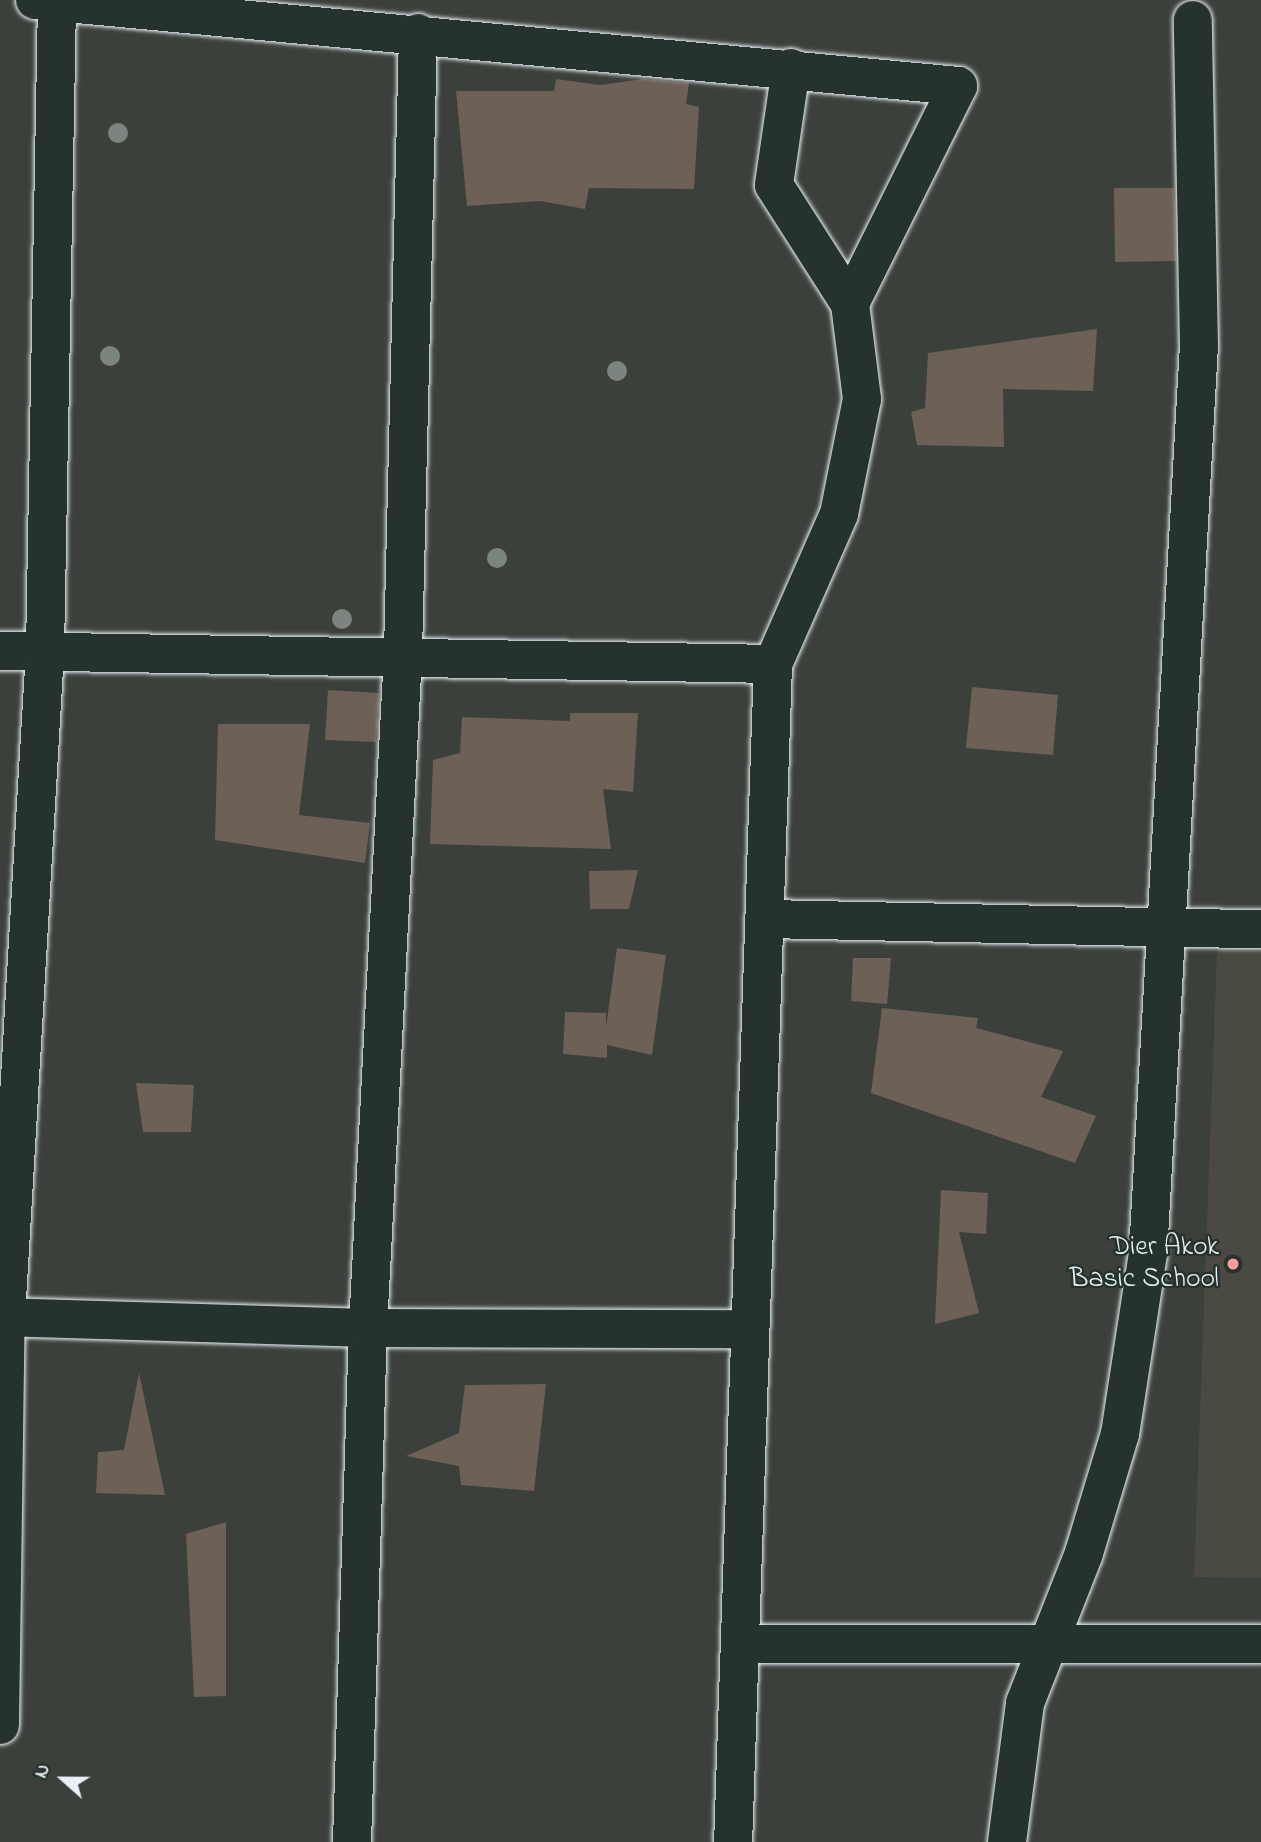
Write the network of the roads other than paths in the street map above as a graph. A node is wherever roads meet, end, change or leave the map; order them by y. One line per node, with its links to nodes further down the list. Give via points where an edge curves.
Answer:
1 (35, 0): 2 (street)
2 (57, 0): 4 (street); 8 (street)
3 (1193, 20): 12 (street, via 1199,346)
4 (418, 33): 5 (street); 9 (street)
5 (791, 68): 6 (street, via 774,186); 6 (street, via 958,86)
6 (850, 304): 10 (street, via 862,399 839,514)
7 (0, 651): 8 (street)
8 (45, 651): 9 (street); 14 (street)
9 (403, 653): 10 (street); 15 (street)
10 (773, 664): 11 (street)
11 (766, 919): 12 (street); 16 (street)
12 (1167, 928): 13 (street); 17 (street, via 1148,1254 1122,1420 1084,1553)
13 (1261, 929)
14 (3, 1317): 15 (street); 20 (street)
15 (368, 1328): 16 (street); 21 (street)
16 (748, 1329): 18 (street)
17 (1049, 1643): 18 (street); 19 (street); 23 (street, via 1025,1703)
18 (742, 1644): 22 (street)
19 (1261, 1644)
20 (0, 1725)
21 (352, 1842)
22 (733, 1842)
23 (1007, 1842)

